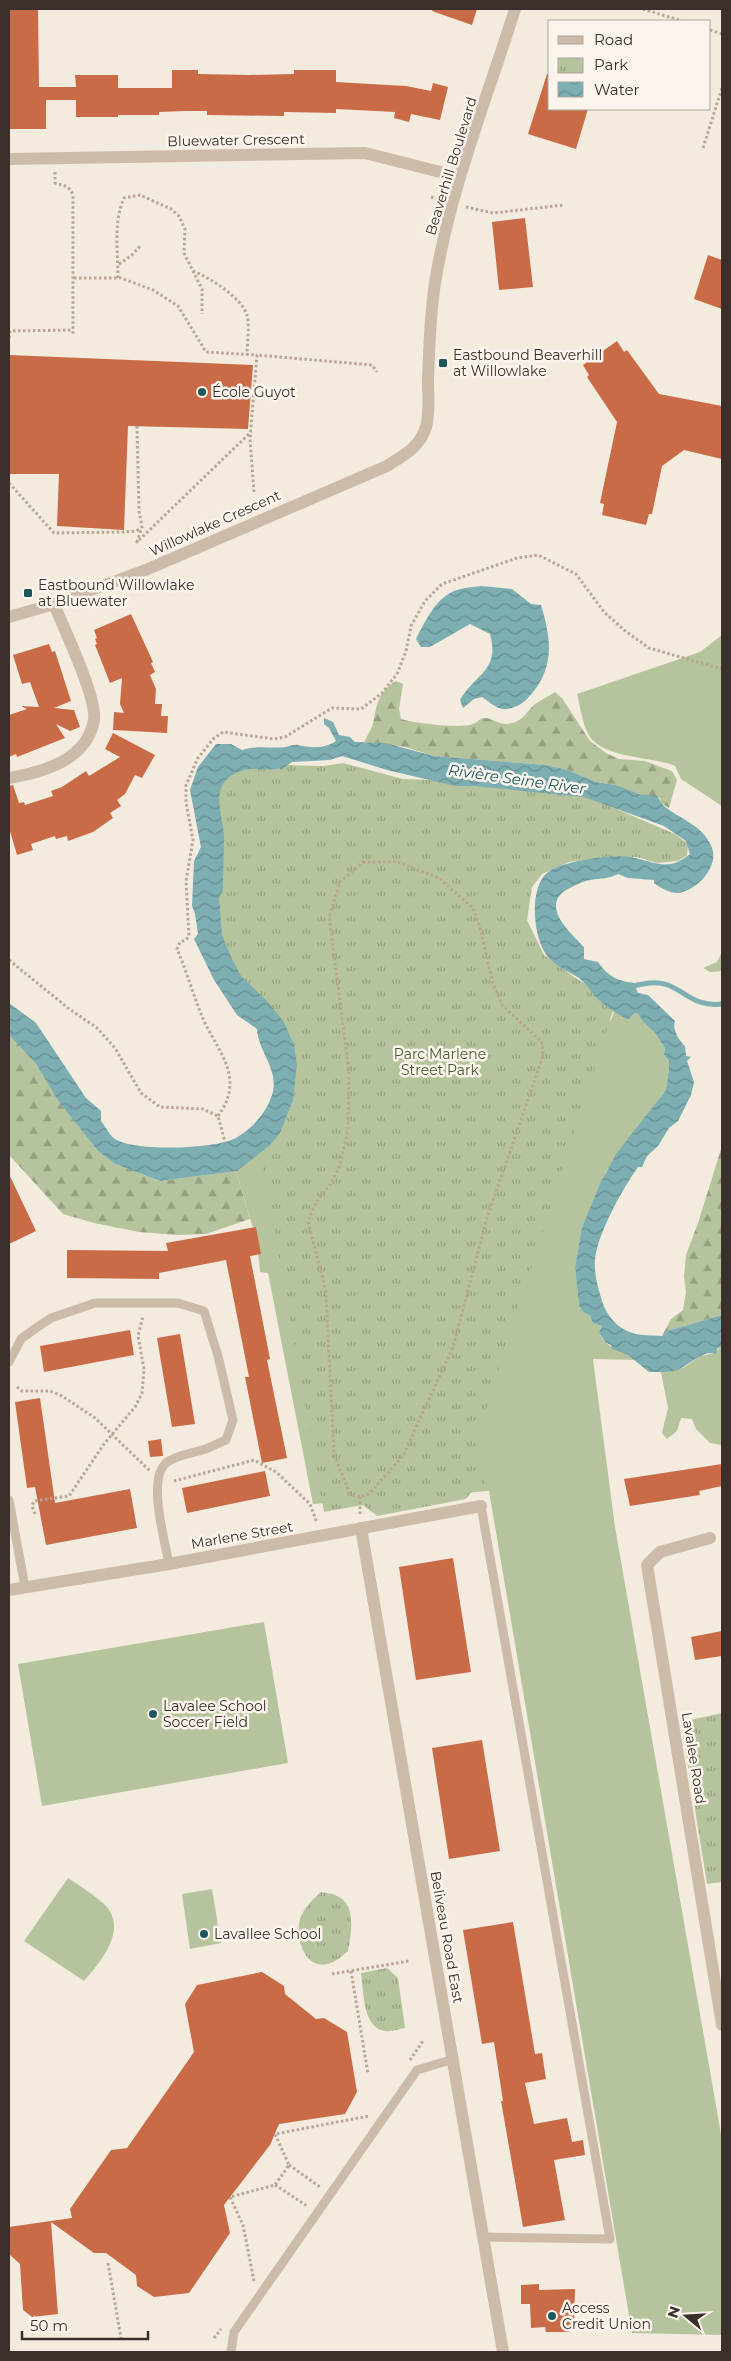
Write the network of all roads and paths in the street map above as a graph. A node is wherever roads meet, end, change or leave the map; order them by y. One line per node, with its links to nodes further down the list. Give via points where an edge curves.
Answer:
1 (514, 9): 7 (street, Beaverhill Boulevard)
2 (642, 9): 3 (path)
3 (679, 20)
4 (722, 88): 5 (path)
5 (702, 148)
6 (9, 158): 7 (street, Bluewater Crescent, via 365,153)
7 (460, 177): 27 (street, Beaverhill Boulevard, via 435,284 427,424 422,439 411,451)
8 (59, 184): 16 (path, via 71,189 73,195)
9 (431, 197): 10 (path)
10 (440, 200)
11 (564, 205): 12 (path, via 493,213)
12 (465, 207)
13 (140, 246): 14 (path)
14 (118, 265): 15 (path, via 120,208 124,198 140,195 179,216 186,229 184,253); 17 (path)
15 (193, 270): 18 (path, via 202,290); 22 (path, via 225,289 248,316)
16 (74, 278): 17 (path); 19 (path)
17 (118, 278): 22 (path, via 154,290 178,306 206,352)
18 (202, 314)
19 (73, 330): 20 (path); 21 (path, via 10,331)
20 (73, 335)
21 (9, 338)
22 (247, 355): 23 (path)
23 (257, 355): 24 (path, via 372,366); 26 (path)
24 (377, 372)
25 (137, 426): 30 (path)
26 (251, 432): 29 (path); 30 (path, via 136,542)
27 (387, 466): 33 (street, Willowlake Crescent, via 148,569)
28 (9, 483): 30 (path, via 54,533 125,532)
29 (254, 492)
30 (142, 527)
31 (153, 581): 32 (path)
32 (158, 592)
33 (54, 604): 34 (street, Willowlake Crescent); 36 (street, via 90,696 94,718 88,738 80,750 66,760 32,774)
34 (9, 617)
35 (722, 669): 38 (path, via 649,648 604,612 576,574 538,554 442,584 425,601 411,626 397,674 382,693 361,709 332,708 285,737 274,739 223,732 213,739 198,758 186,784 193,840 186,882 189,936 180,942 177,949 204,1021 228,1068 230,1090)
36 (9, 778)
37 (9, 960): 38 (path, via 97,1028 115,1048 141,1093 160,1107 203,1109)
38 (218, 1116): 39 (path)
39 (225, 1142)
40 (146, 1303): 41 (lane, via 94,1303 51,1318 21,1338); 43 (path, via 138,1336 144,1369 142,1393); 44 (lane, via 178,1303 204,1310 233,1420 226,1440 176,1457 165,1464)
41 (9, 1362)
42 (17, 1387): 43 (path, via 22,1391 50,1390 95,1418)
43 (113, 1434): 44 (path, via 147,1469); 49 (path, via 69,1496 34,1501)
44 (159, 1475): 53 (lane, via 158,1503)
45 (174, 1481): 51 (path, via 254,1460 276,1472 310,1504 315,1522)
46 (369, 1494): 46 (path, via 404,1456 453,1347 487,1218 543,1056 542,1042 502,1005 473,908 439,878 397,862 363,862 340,882 329,916 350,1072 348,1130 340,1165 308,1221 326,1292 334,1454 350,1494 360,1497)
47 (9, 1500): 54 (lane)
48 (481, 1506): 50 (street, Marlene Street); 67 (lane, via 610,2239)
49 (35, 1514)
50 (361, 1528): 51 (street, Marlene Street); 60 (street, Beliveau Road East)
51 (328, 1534): 53 (street, Marlene Street)
52 (710, 1538): 59 (street, Lavalee Road, via 660,1552 647,1566)
53 (169, 1564): 54 (street, Marlene Street)
54 (25, 1587): 55 (street, Marlene Street)
55 (9, 1590)
56 (409, 1961): 57 (path)
57 (351, 1971): 58 (path); 61 (path)
58 (332, 1974)
59 (722, 2025)
60 (454, 2059): 67 (street, Beliveau Road East); 71 (lane, via 417,2070 234,2332)
61 (368, 2074)
62 (370, 2116): 63 (path, via 275,2134)
63 (289, 2165): 64 (path); 65 (path)
64 (275, 2186): 66 (path); 69 (path, via 230,2198 242,2225)
65 (320, 2187)
66 (307, 2206)
67 (484, 2236): 72 (street, Beliveau Road East)
68 (108, 2263): 70 (path)
69 (254, 2282)
70 (121, 2338)
71 (231, 2352)
72 (503, 2352)

